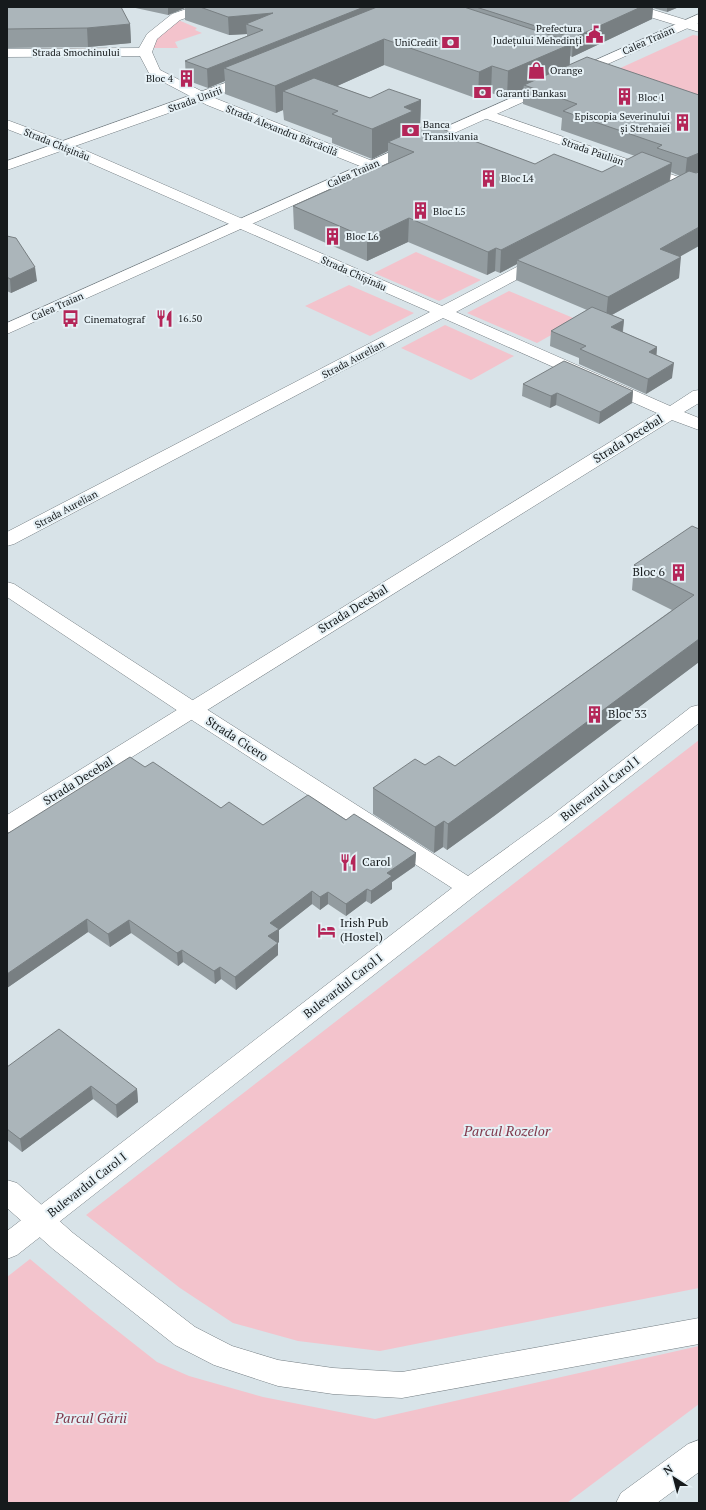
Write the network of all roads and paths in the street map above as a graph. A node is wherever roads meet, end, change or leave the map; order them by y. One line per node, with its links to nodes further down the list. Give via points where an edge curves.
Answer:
1 (204, 7): 5 (street, via 176,17 152,37)
2 (631, 7): 3 (street)
3 (695, 23): 7 (street, Calea Traian)
4 (7, 52): 5 (street, Strada Smochinului)
5 (145, 52): 10 (street, Strada Alexandru Bărcăcilă, via 155,72)
6 (568, 61): 7 (street)
7 (587, 67): 9 (street); 11 (street, Calea Traian)
8 (264, 72): 10 (street, Strada Unirii)
9 (606, 74)
10 (202, 97): 13 (street, Strada Unirii); 15 (street, Strada Alexandru Bărcăcilă)
11 (486, 114): 15 (street, Calea Traian); 16 (street, Strada Paulian)
12 (7, 124): 13 (street, Strada Chișinău)
13 (61, 145): 14 (street, Strada Unirii); 18 (street, Strada Chișinău)
14 (7, 166)
15 (370, 166): 18 (street, Calea Traian)
16 (695, 183): 17 (street)
17 (666, 194)
18 (242, 223): 20 (street, Strada Chișinău); 21 (street, Calea Traian)
19 (555, 253): 20 (street, Strada Aurelian)
20 (444, 311): 23 (street, Strada Chișinău); 25 (street, Strada Aurelian)
21 (7, 329)
22 (699, 394): 23 (street, Strada Decebal)
23 (670, 413): 24 (street, Strada Chișinău); 27 (street, Strada Decebal)
24 (699, 425)
25 (7, 540)
26 (7, 588): 27 (street, Strada Cicero)
27 (192, 710): 29 (street, Strada Decebal); 30 (street, Strada Cicero)
28 (699, 712): 30 (street, Bulevardul Carol I)
29 (7, 825)
30 (469, 888): 32 (street, Bulevardul Carol I)
31 (7, 1191): 32 (street)
32 (41, 1221): 33 (street, Bulevardul Carol I); 34 (street, via 185,1336 224,1356 278,1373 333,1381 402,1385)
33 (7, 1247)
34 (699, 1331)
35 (699, 1454): 36 (street)
36 (632, 1503)

